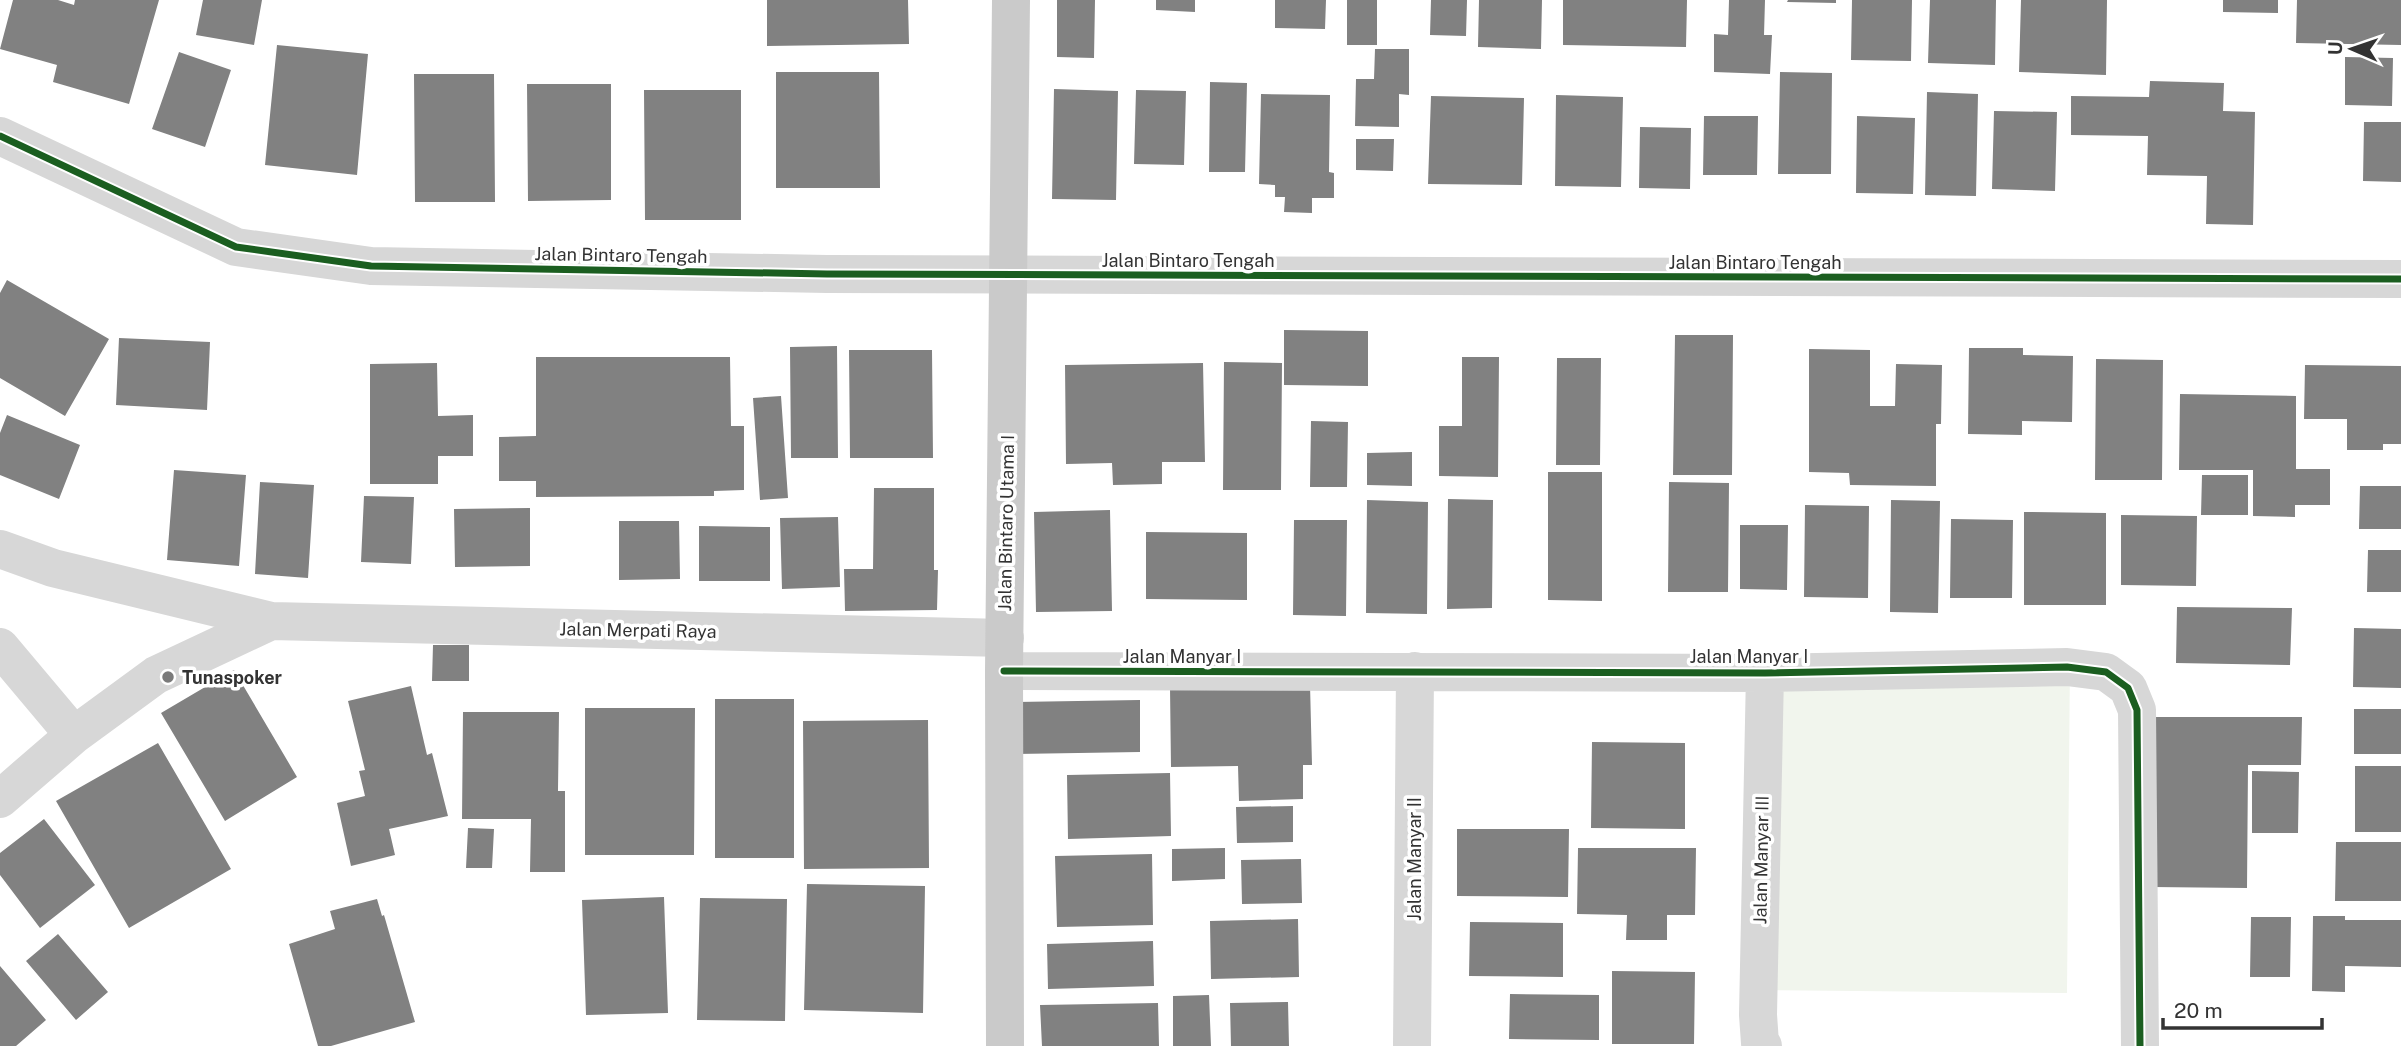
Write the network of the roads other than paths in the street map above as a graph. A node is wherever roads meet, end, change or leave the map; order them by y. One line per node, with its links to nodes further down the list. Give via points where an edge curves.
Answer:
1 (1011, 0): 3 (main road, Jalan Bintaro Utama I)
2 (0, 136): 3 (street, Jalan Bintaro Tengah, via 236,247 371,266)
3 (1009, 275): 4 (street, Jalan Bintaro Tengah); 8 (main road, Jalan Bintaro Utama I)
4 (2401, 279)
5 (0, 549): 6 (street, Jalan Merpati Raya, via 53,568)
6 (271, 621): 8 (street, Jalan Merpati Raya); 11 (street, Jalan Merpati Raya, via 156,675)
7 (0, 647): 11 (street)
8 (1004, 655): 9 (street, Jalan Manyar I); 13 (main road, Jalan Bintaro Utama I)
9 (1415, 671): 10 (street, Jalan Manyar I); 14 (street, Jalan Manyar II)
10 (1765, 673): 15 (street, Jalan Manyar III, via 1758,1015); 16 (street, Jalan Manyar I, via 2067,667 2106,672 2128,688 2137,710)
11 (74, 735): 12 (street, Jalan Merpati Raya)
12 (0, 799)
13 (1005, 1046)
14 (1412, 1046)
15 (1763, 1046)
16 (2140, 1046)

